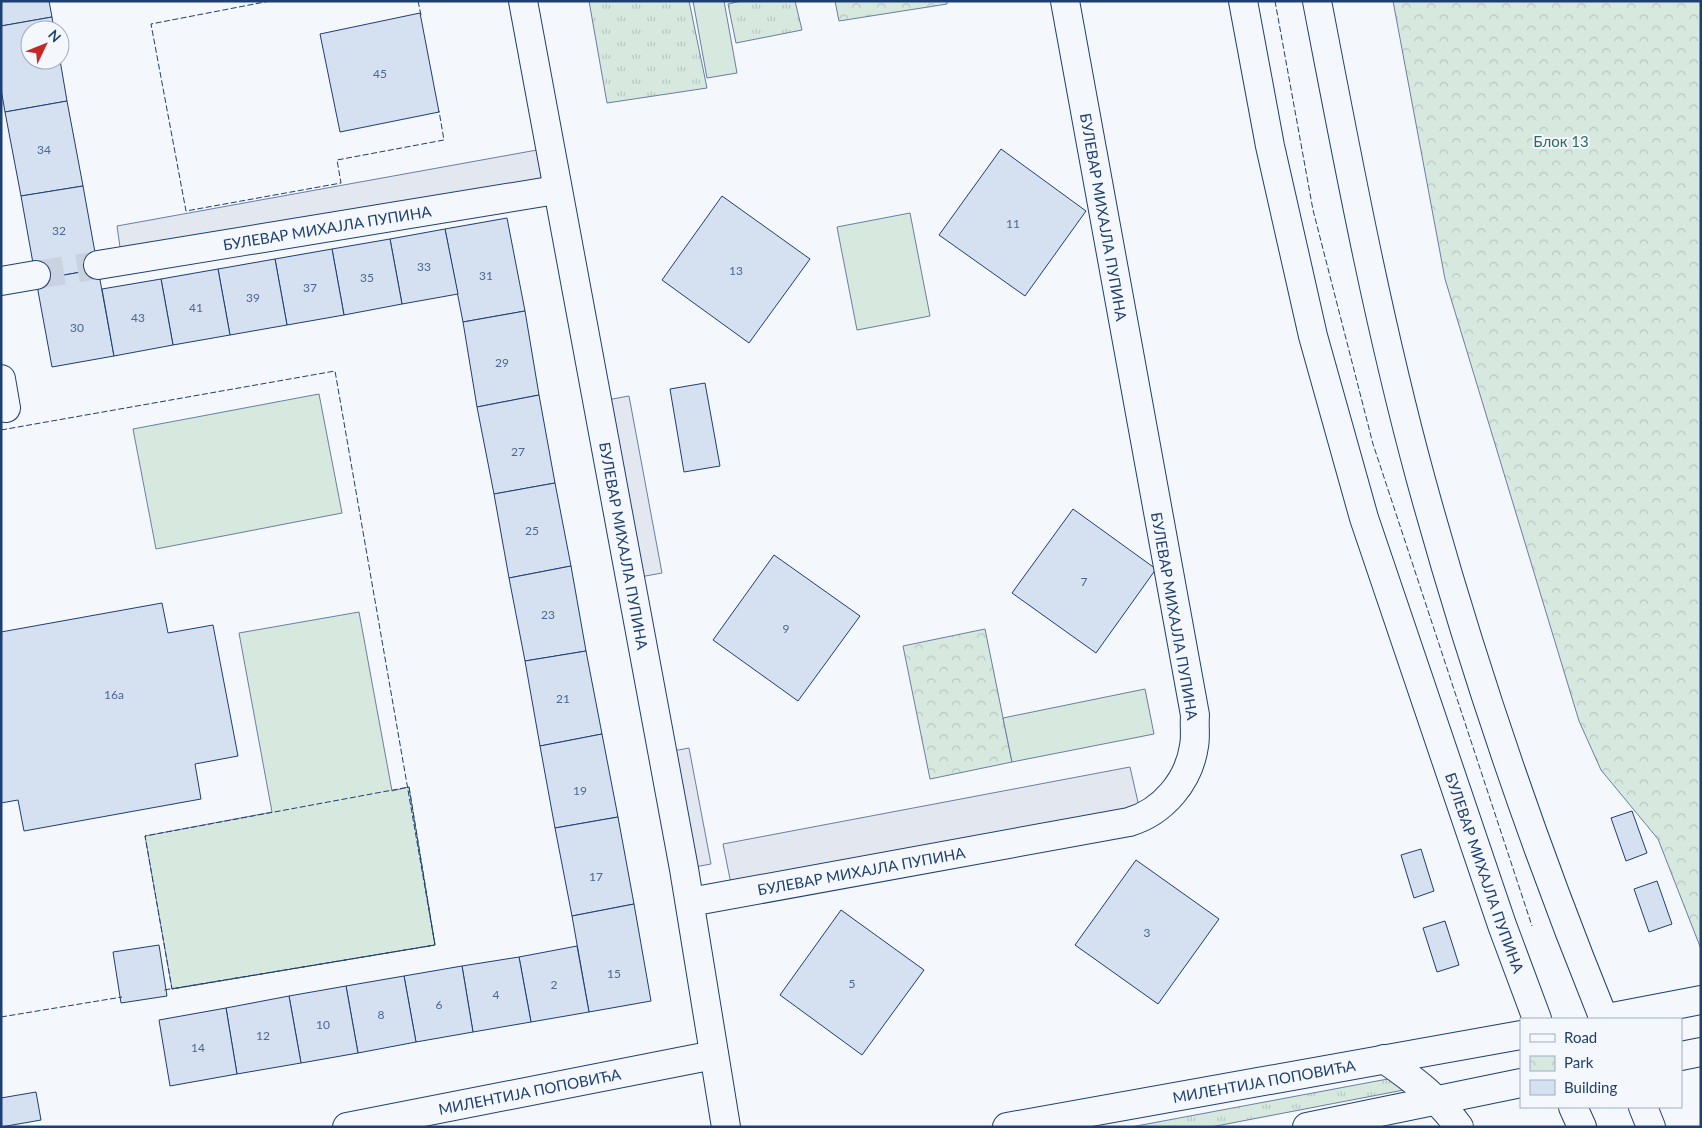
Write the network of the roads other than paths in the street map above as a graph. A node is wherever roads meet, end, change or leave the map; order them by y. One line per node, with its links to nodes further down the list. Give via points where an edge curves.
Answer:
1 (523, 1): 5 (street, БУЛЕВАР МИХАЈЛА ПУПИНА)
2 (1065, 1): 11 (street, БУЛЕВАР МИХАЈЛА ПУПИНА, via 1194,715 1194,746 1186,775 1158,807 1129,822)
3 (1243, 1): 13 (street, БУЛЕВАР МИХАЈЛА ПУПИНА, via 1270,146 1313,336 1364,518)
4 (1317, 1): 14 (street, via 1382,324 1421,480 1466,633 1557,903)
5 (556, 190): 6 (street, БУЛЕВАР МИХАЈЛА ПУПИНА); 11 (street, БУЛЕВАР МИХАЈЛА ПУПИНА)
6 (98, 265)
7 (36, 275): 8 (street)
8 (1, 281)
9 (1, 379): 10 (street)
10 (6, 408)
11 (690, 902): 18 (street, БУЛЕВАР МИХАЈЛА ПУПИНА)
12 (1701, 1000): 15 (street)
13 (1537, 1018)
14 (1603, 1018)
15 (1608, 1018)
16 (1520, 1035): 20 (street, МИЛЕНТИЈА ПОПОВИЋА)
17 (1701, 1052): 19 (street)
18 (714, 1055): 25 (street, МИЛЕНТИЈА ПОПОВИЋА); 26 (street, БУЛЕВАР МИХАЈЛА ПУПИНА)
19 (1682, 1056)
20 (1384, 1059): 22 (street); 27 (street, МИЛЕНТИЈА ПОПОВИЋА)
21 (1520, 1083): 22 (street)
22 (1436, 1098): 28 (street); 29 (street)
23 (1573, 1108): 30 (street)
24 (1642, 1108): 31 (street)
25 (347, 1127)
26 (726, 1127)
27 (1006, 1127)
28 (1310, 1127)
29 (1459, 1127)
30 (1582, 1127)
31 (1652, 1127)

